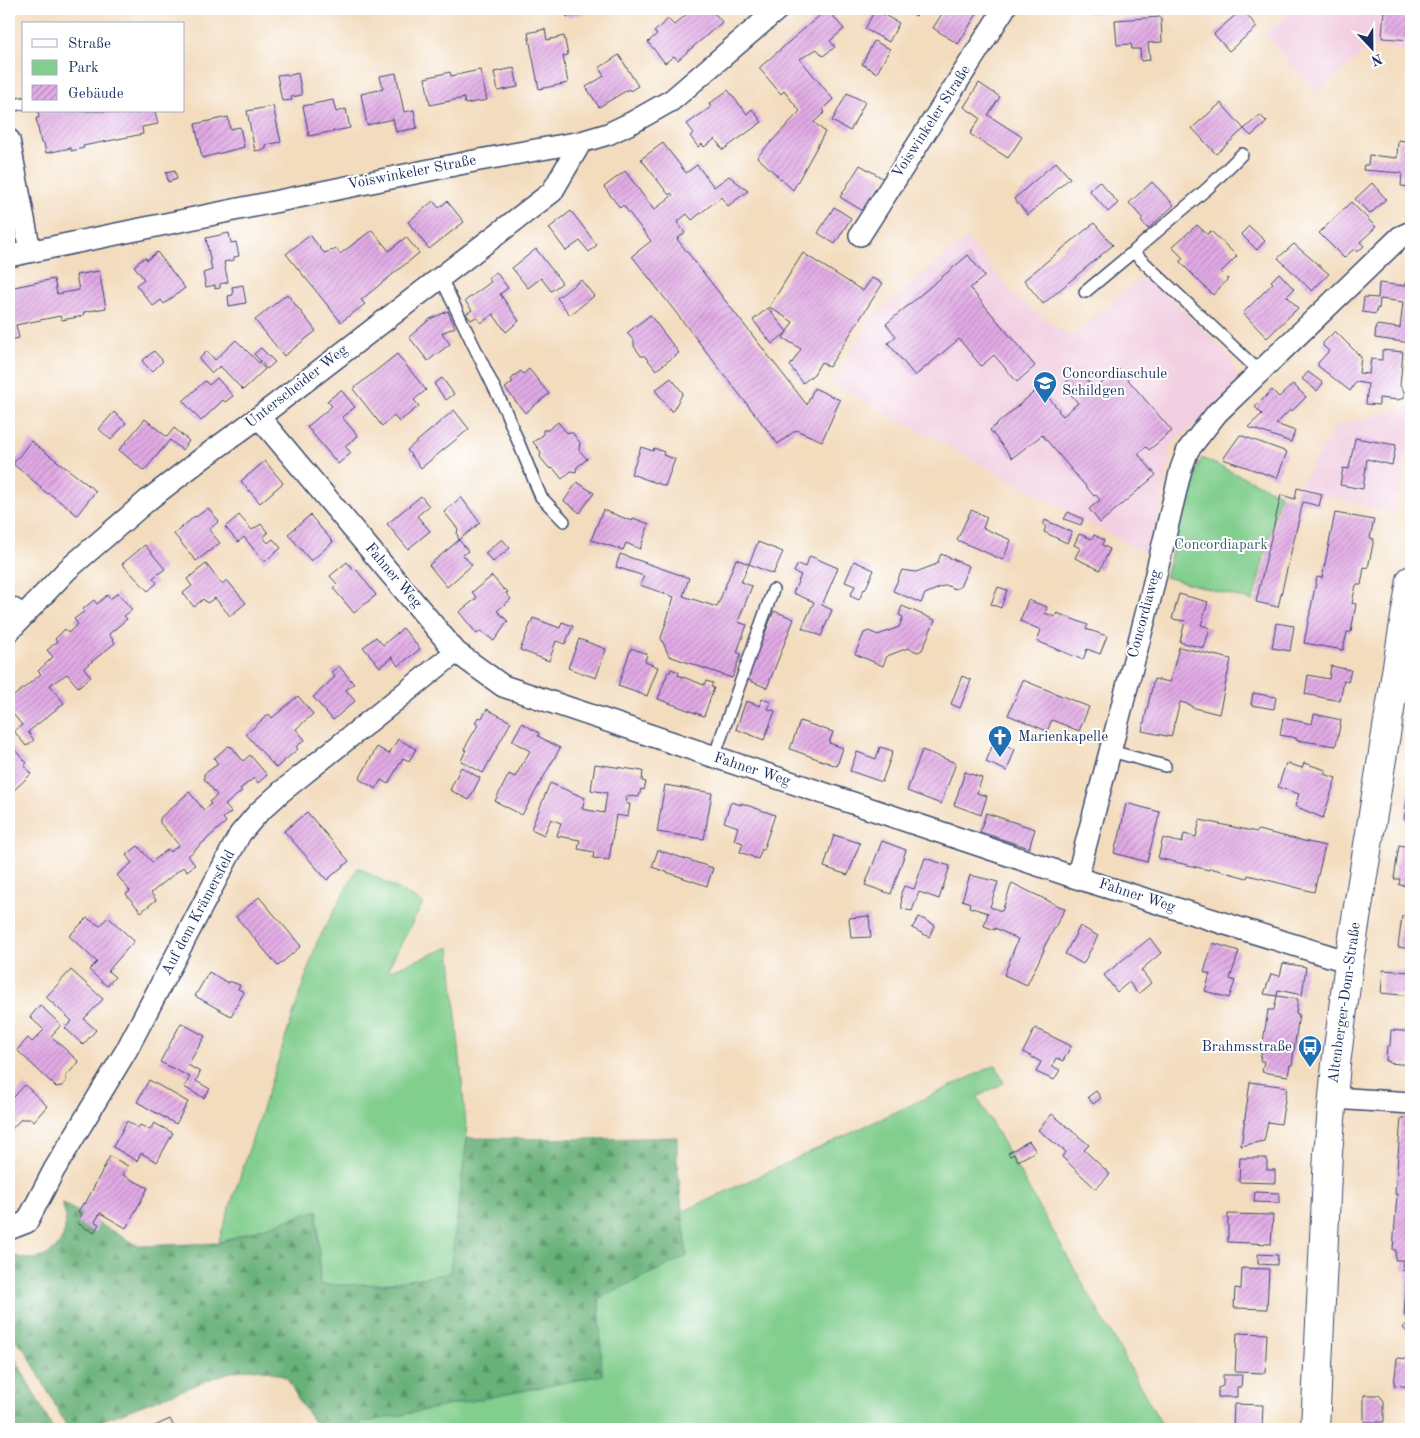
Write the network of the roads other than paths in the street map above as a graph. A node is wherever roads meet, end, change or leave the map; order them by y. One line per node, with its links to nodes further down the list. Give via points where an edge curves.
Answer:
1 (778, 9): 6 (street, Voiswinkeler Straße, via 672,100 608,134)
2 (1004, 9): 9 (street, Voiswinkeler Straße)
3 (22, 103): 4 (lane)
4 (9, 106)
5 (9, 140): 10 (street)
6 (582, 142): 10 (street, Voiswinkeler Straße); 13 (street, Unterscheider Weg, via 552,192)
7 (1242, 154): 11 (lane, via 1208,188)
8 (1411, 232): 15 (street, Concordiaweg, via 1400,237)
9 (860, 235)
10 (30, 251): 12 (street, Voiswinkeler Straße)
11 (1133, 252): 14 (lane); 15 (lane)
12 (9, 256)
13 (440, 276): 16 (street, Unterscheider Weg); 17 (lane, via 506,412 541,497)
14 (1085, 292)
15 (1260, 372): 23 (street, Concordiaweg, via 1217,413 1188,450)
16 (260, 417): 20 (street, Unterscheider Weg, via 148,500); 22 (street, Fahner Weg)
17 (564, 521)
18 (1411, 580): 21 (main road, Altenberger-Dom-Straße)
19 (773, 590): 24 (lane)
20 (14, 617)
21 (1406, 640): 27 (main road, Altenberger-Dom-Straße)
22 (456, 652): 24 (street, Fahner Weg, via 503,686); 30 (street, Auf dem Krämersfeld, via 281,792 240,834 126,1051 54,1170 27,1222)
23 (1110, 751): 25 (lane); 26 (street, Concordiaweg)
24 (714, 757): 26 (street, Fahner Weg)
25 (1165, 766)
26 (1077, 878): 27 (street, Fahner Weg)
27 (1349, 962): 28 (main road, Altenberger-Dom-Straße)
28 (1333, 1098): 29 (street); 31 (main road, Altenberger-Dom-Straße, via 1322,1260)
29 (1411, 1103)
30 (9, 1229)
31 (1316, 1429)

